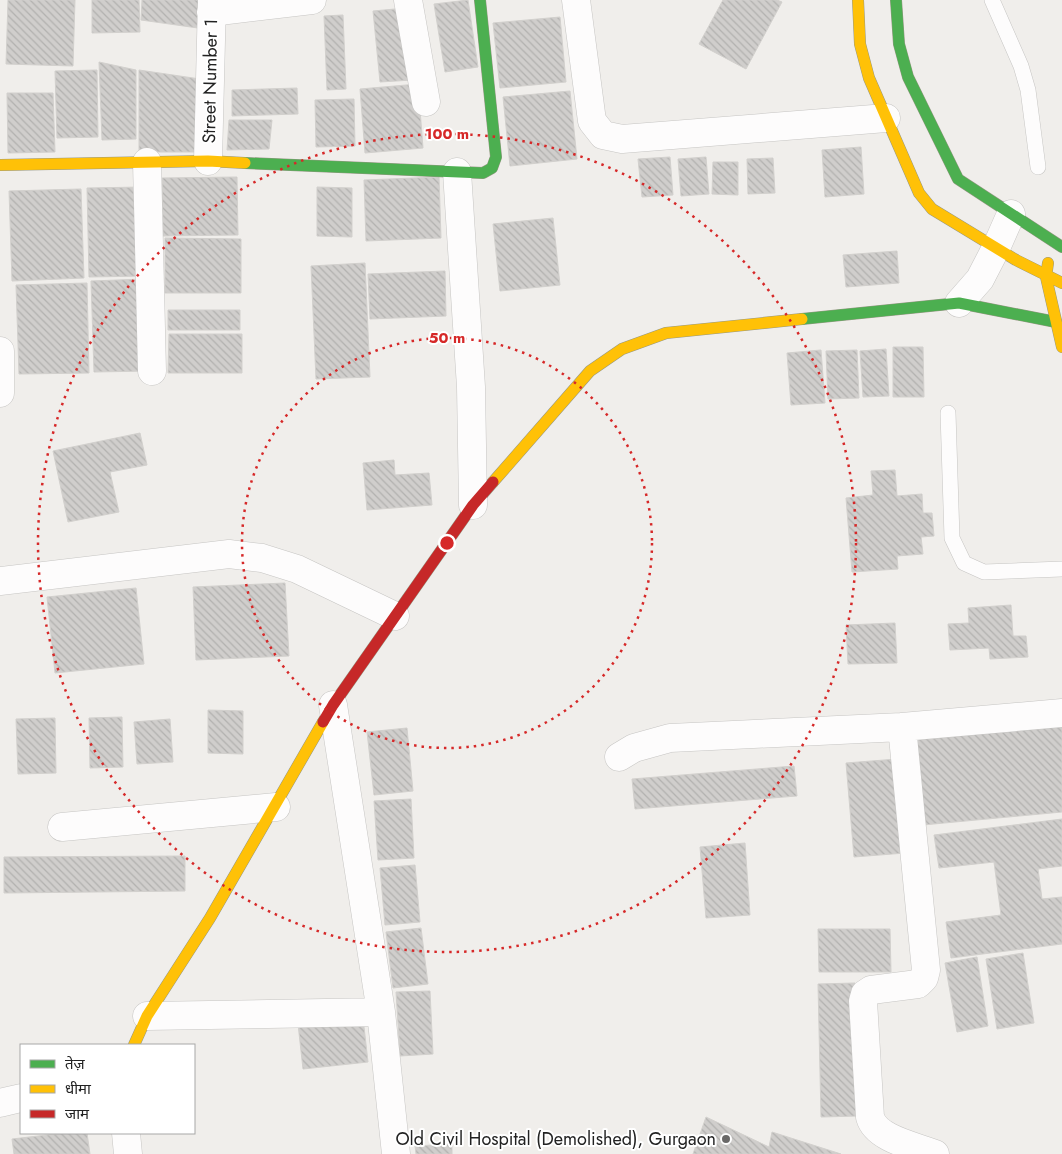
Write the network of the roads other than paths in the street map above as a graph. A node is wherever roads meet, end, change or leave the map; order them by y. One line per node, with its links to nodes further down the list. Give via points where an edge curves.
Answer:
1 (312, 0): 8 (street)
2 (408, 0): 9 (street)
3 (480, 0): 15 (street, via 496,157 492,168 483,173)
4 (576, 0): 10 (street, via 592,121 604,135 622,139)
5 (858, 0): 10 (street, via 860,44)
6 (896, 0): 16 (street, via 899,44 908,77 958,179)
7 (992, 0): 14 (lane, via 1028,90)
8 (212, 6): 11 (street, Street Number 1)
9 (426, 102)
10 (886, 118): 19 (street, via 919,193 932,209)
11 (208, 161): 12 (street); 15 (street)
12 (147, 162): 13 (street); 26 (street)
13 (0, 165)
14 (1038, 167)
15 (457, 172): 29 (street, via 471,387)
16 (1011, 214): 17 (street); 19 (street)
17 (1050, 240): 18 (street); 20 (street)
18 (1062, 247)
19 (996, 248): 20 (street); 22 (street, via 980,279)
20 (1046, 276): 21 (street); 23 (street)
21 (1062, 283)
22 (959, 303): 23 (street); 29 (street, via 666,334 622,349 590,371)
23 (1056, 322): 24 (street)
24 (1062, 347)
25 (0, 351): 27 (street)
26 (152, 371)
27 (0, 393)
28 (948, 413): 30 (lane, via 952,538 964,563 984,572)
29 (473, 505): 32 (street)
30 (1062, 569)
31 (0, 581): 32 (street, via 229,554 262,558 297,569)
32 (395, 616): 33 (street)
33 (333, 705): 37 (street); 39 (street)
34 (1062, 713): 35 (street)
35 (902, 727): 36 (street, via 670,738 634,748); 47 (street, via 926,970 918,984 871,990 865,994 870,1116 872,1124 885,1135)
36 (619, 757)
37 (276, 807): 38 (street); 40 (street)
38 (62, 828)
39 (381, 1012): 40 (street); 46 (street)
40 (147, 1016): 41 (street)
41 (134, 1044)
42 (20, 1098): 43 (street)
43 (0, 1103)
44 (126, 1134): 45 (street)
45 (128, 1154)
46 (396, 1154)
47 (935, 1154)

